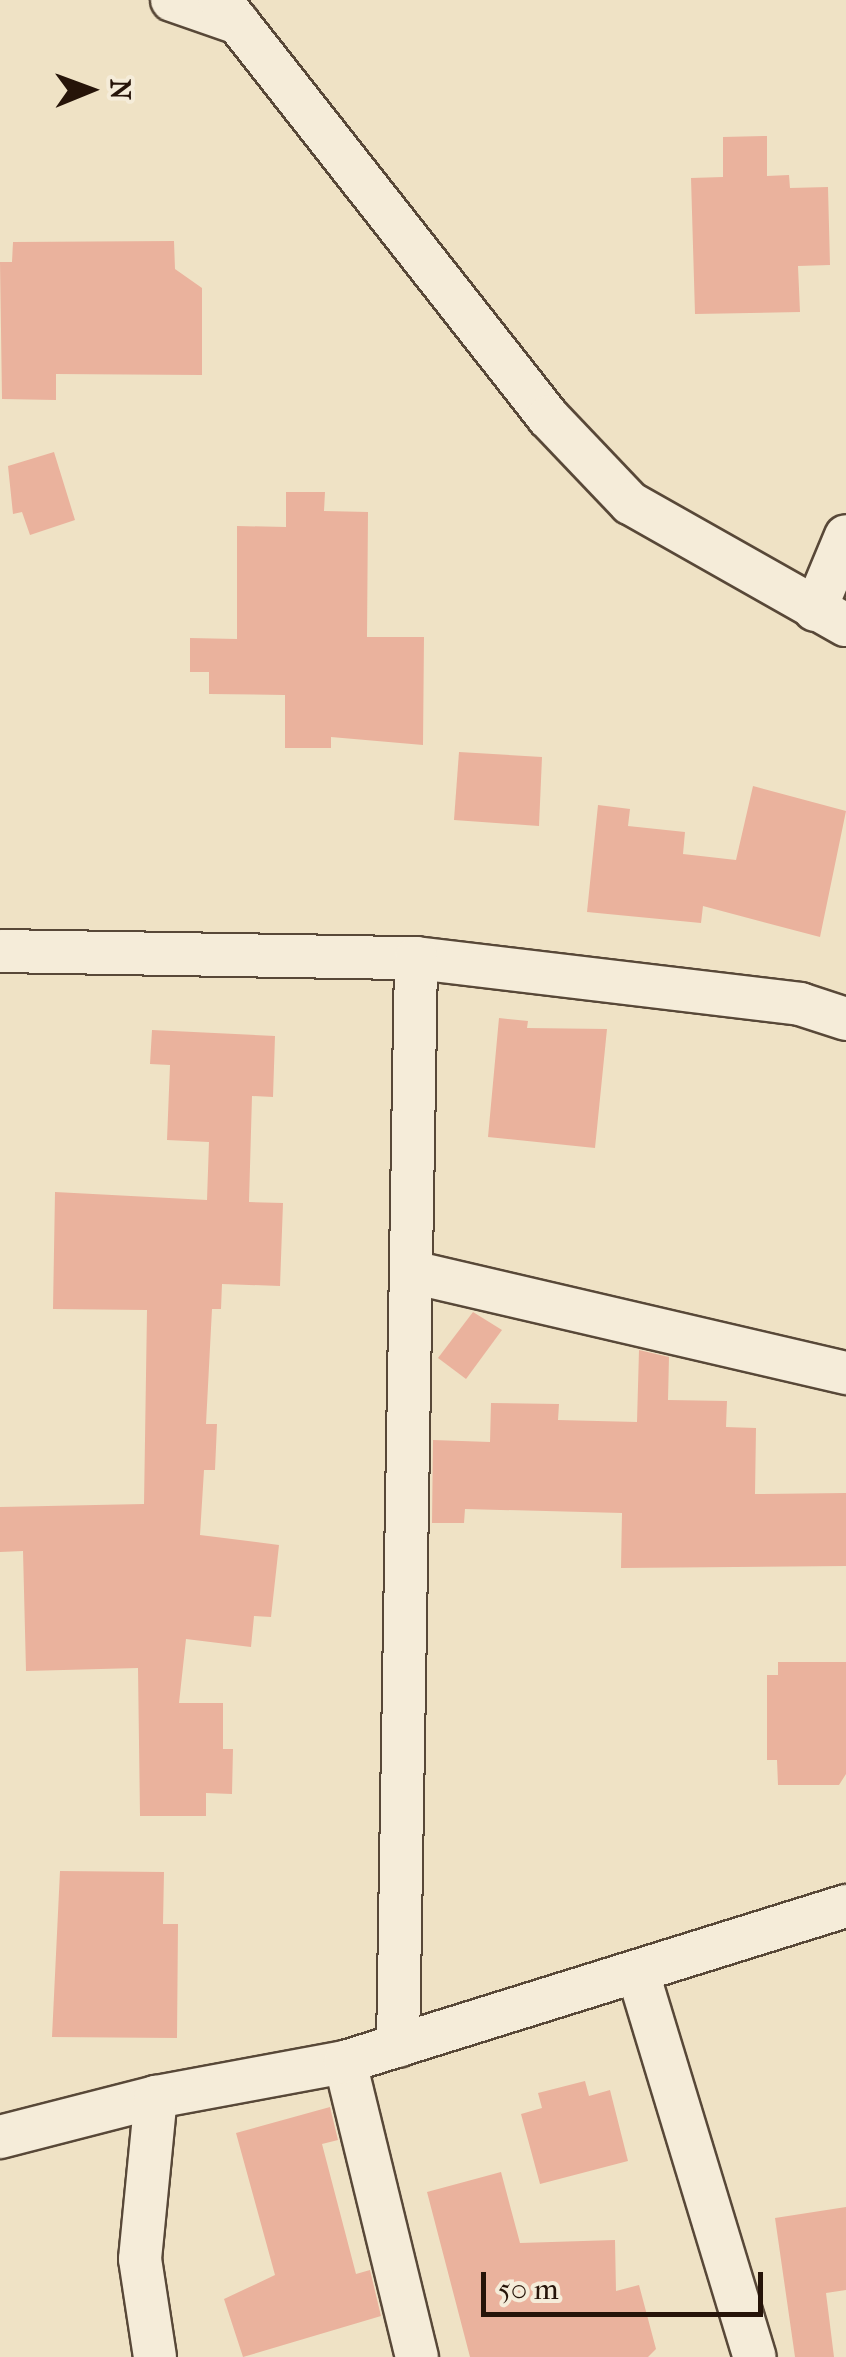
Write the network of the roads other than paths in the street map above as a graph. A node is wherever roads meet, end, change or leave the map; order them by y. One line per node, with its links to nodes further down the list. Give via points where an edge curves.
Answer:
1 (172, 0): 2 (street)
2 (229, 11): 4 (street, via 548,416 630,503)
3 (846, 536): 4 (street)
4 (830, 617)
5 (0, 952): 6 (street)
6 (416, 958): 7 (street, via 800,1004); 8 (street)
7 (846, 1019)
8 (412, 1272): 9 (street); 12 (street)
9 (846, 1373)
10 (846, 1906): 11 (street)
11 (638, 1973): 12 (street); 18 (street)
12 (398, 2046): 13 (street)
13 (344, 2062): 14 (street); 17 (street)
14 (156, 2097): 15 (street); 16 (street, via 140,2260)
15 (0, 2138)
16 (155, 2357)
17 (417, 2357)
18 (756, 2357)

